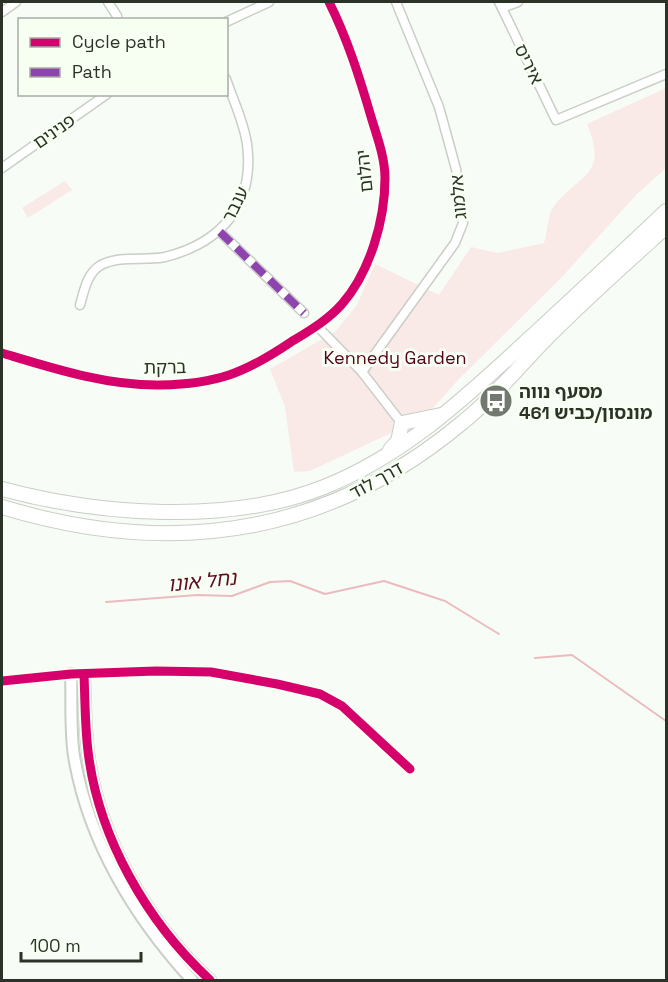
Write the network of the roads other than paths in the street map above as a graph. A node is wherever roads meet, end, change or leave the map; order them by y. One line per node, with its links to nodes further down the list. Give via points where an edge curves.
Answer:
1 (16, 2): 8 (street)
2 (108, 2): 9 (street)
3 (269, 2): 10 (street)
4 (329, 2): 20 (street, יהלום, via 357,67 385,176 382,215 361,275 342,304)
5 (396, 2): 22 (street, אלמוג, via 438,107 456,170 462,223 455,243)
6 (518, 2): 7 (street)
7 (500, 5): 11 (street, איריס, via 556,120)
8 (2, 12)
9 (117, 16)
10 (228, 21)
11 (666, 74)
12 (228, 85): 17 (street, ענבר, via 247,144 248,174 234,211)
13 (104, 96): 14 (street, פנינים)
14 (2, 168)
15 (666, 212): 23 (main road, דרך לוד)
16 (666, 227): 26 (main road, דרך לוד, via 544,341 486,403)
17 (220, 232): 18 (street, ענבר, via 193,249 156,259 139,257 101,265 87,283); 19 (street)
18 (80, 304)
19 (304, 313)
20 (318, 326): 21 (street, ברקת, via 256,366 202,382 140,385); 22 (street)
21 (2, 353)
22 (362, 372): 24 (street)
23 (452, 410): 24 (main road); 25 (main road, דרך לוד)
24 (402, 423): 25 (street); 27 (main road, via 398,441)
25 (413, 438): 26 (street); 27 (main road, דרך לוד)
26 (424, 452): 29 (main road, דרך לוד, via 329,505 229,529 148,534 42,520)
27 (387, 454): 28 (main road, דרך לוד, via 324,487 224,509 157,512 103,508 52,502)
28 (2, 489)
29 (2, 507)
30 (70, 674): 31 (street); 32 (street); 34 (street, via 74,754 95,832 137,911)
31 (84, 674): 33 (street, via 211,672 320,694 342,706); 35 (street, via 88,753 99,802 118,855 175,944)
32 (2, 681)
33 (410, 769)
34 (192, 981)
35 (210, 981)

